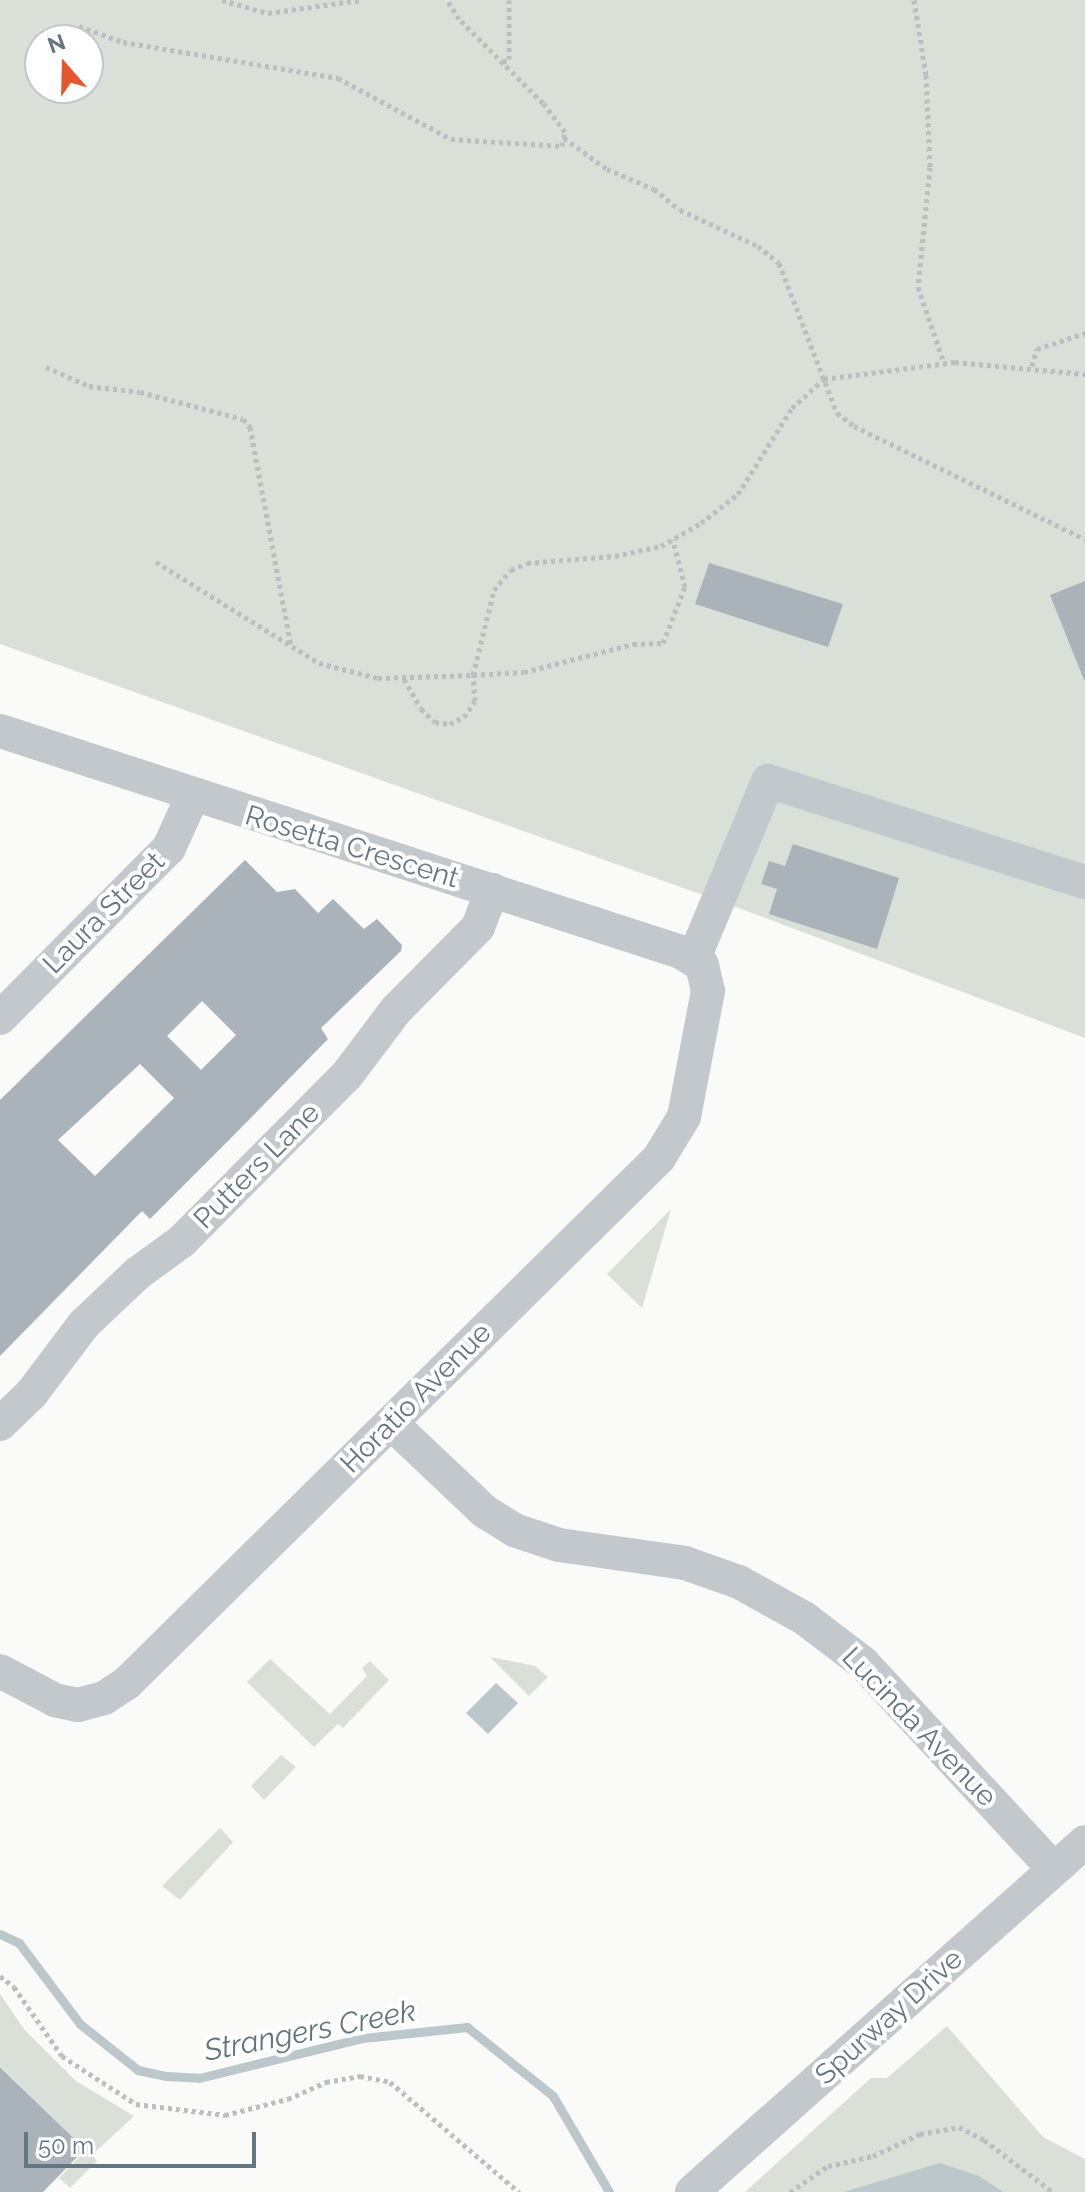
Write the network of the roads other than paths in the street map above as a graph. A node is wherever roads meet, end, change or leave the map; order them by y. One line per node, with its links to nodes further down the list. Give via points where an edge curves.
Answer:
1 (0, 731): 2 (street, Rosetta Crescent)
2 (192, 797): 4 (street, Rosetta Crescent); 6 (street, Laura Street, via 169,848)
3 (1085, 882): 5 (street, via 768,781)
4 (492, 890): 5 (street, Rosetta Crescent); 8 (street, Putters Lane, via 478,927 396,1010 347,1075 188,1235 84,1324 32,1393)
5 (698, 962): 7 (street, Horatio Avenue, via 708,991 692,1091 674,1137)
6 (0, 1018)
7 (391, 1423): 9 (street, Horatio Avenue, via 115,1690 78,1705 55,1700); 11 (street, Lucinda Avenue, via 484,1511 514,1530 559,1545 685,1563 739,1582 804,1618 863,1663)
8 (0, 1424)
9 (0, 1671)
10 (1085, 1842): 11 (street, Spurway Drive)
11 (1054, 1869): 12 (street, Spurway Drive)
12 (692, 2192)

